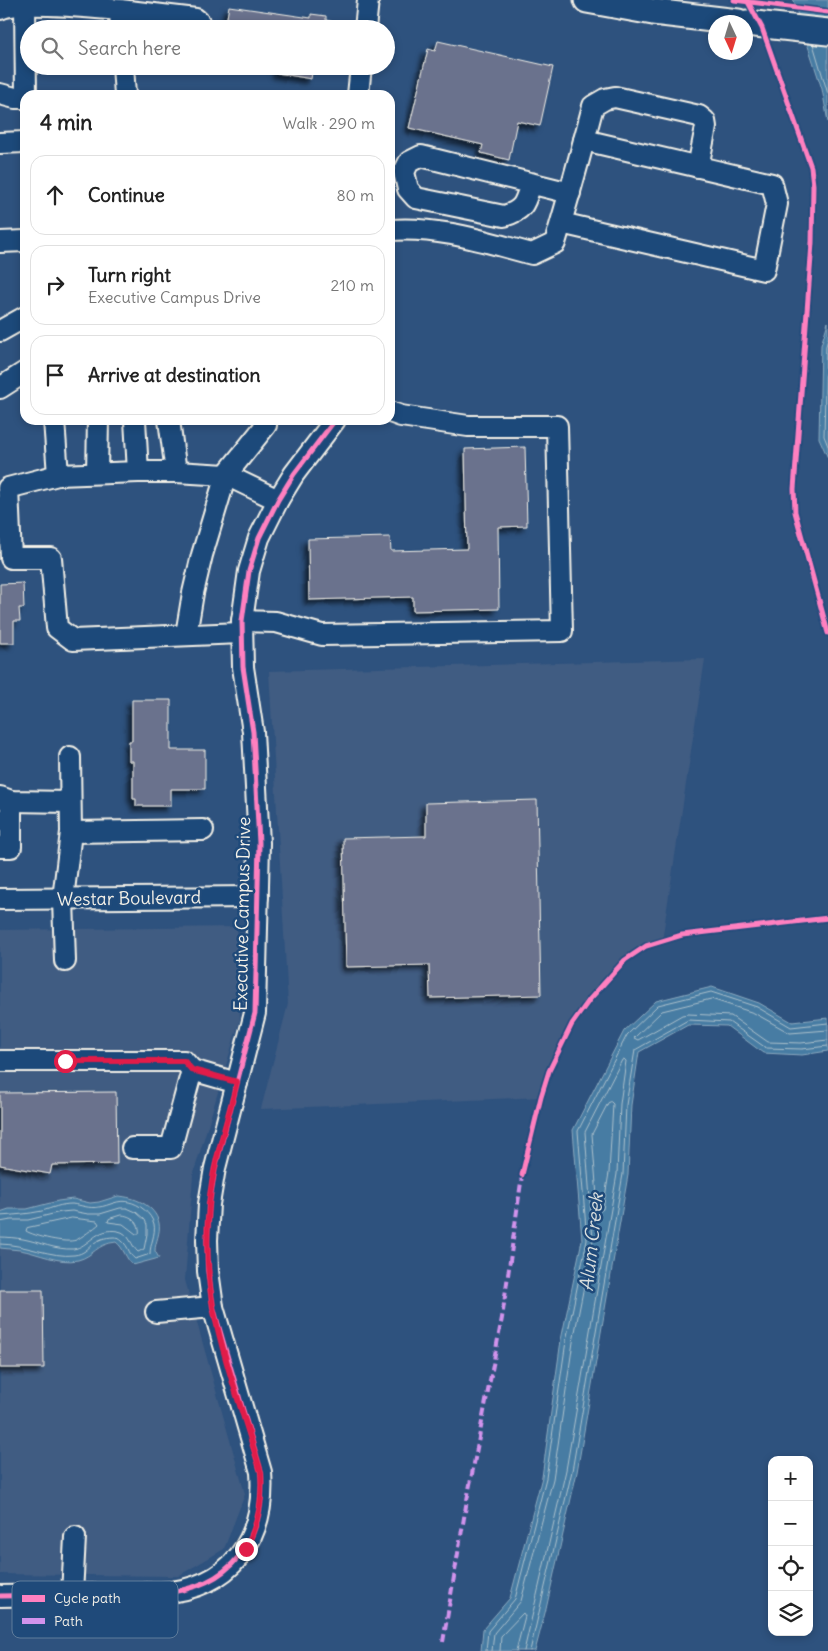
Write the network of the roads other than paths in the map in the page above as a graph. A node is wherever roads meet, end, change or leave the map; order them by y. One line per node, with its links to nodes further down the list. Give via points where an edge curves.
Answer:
1 (368, 0): 9 (street)
2 (587, 0): 6 (main road)
3 (25, 5): 4 (street); 5 (street); 7 (street)
4 (0, 9)
5 (121, 19): 8 (street)
6 (708, 19)
7 (26, 20)
8 (197, 20)
9 (366, 20)
10 (753, 24): 11 (main road)
11 (828, 32)
12 (27, 75): 15 (street)
13 (124, 75): 16 (street)
14 (360, 75): 17 (street)
15 (26, 90)
16 (125, 90)
17 (359, 90)
18 (0, 94): 19 (street)
19 (20, 97)
20 (584, 140): 23 (street); 23 (street, via 593,106 605,99 615,97 699,116 706,127); 25 (street)
21 (20, 142): 22 (street)
22 (0, 143)
23 (698, 167): 26 (street, via 772,184 778,204 764,270)
24 (531, 183): 24 (street, via 421,156 409,162 404,172 408,189 416,198 504,216 515,213 525,204); 25 (street)
25 (570, 192): 26 (street)
26 (561, 223): 27 (street, via 555,243 532,254 462,235)
27 (395, 230)
28 (20, 241): 29 (street)
29 (0, 242)
30 (20, 320): 31 (street)
31 (0, 330)
32 (20, 375): 33 (street)
33 (0, 388)
34 (395, 414): 49 (street, via 468,426 557,426 562,631 322,635 276,622)
35 (54, 425): 44 (street)
36 (98, 425): 43 (street)
37 (135, 425): 41 (street)
38 (170, 425): 42 (street)
39 (266, 425): 45 (street)
40 (331, 425): 47 (street, Executive Campus Drive)
41 (138, 472): 42 (street); 43 (street)
42 (176, 472): 45 (street)
43 (97, 473): 44 (street)
44 (58, 475): 46 (street)
45 (226, 475): 47 (street); 50 (street, via 192,593)
46 (4, 490): 48 (street)
47 (278, 500): 49 (street, Executive Campus Drive, via 249,571)
48 (6, 558): 50 (street, via 52,558 57,628 73,640)
49 (242, 627): 50 (street); 57 (street, Executive Campus Drive, via 243,667 253,732)
50 (186, 635)
51 (70, 757): 53 (street)
52 (6, 799): 53 (street); 56 (street, via 11,847)
53 (70, 802): 55 (street)
54 (203, 830): 55 (street)
55 (71, 832): 59 (street)
56 (0, 847)
57 (258, 897): 59 (street, Westar Boulevard); 63 (street, Executive Campus Drive, via 255,1013)
58 (0, 899): 59 (street, Westar Boulevard)
59 (63, 899): 60 (street)
60 (65, 961)
61 (0, 1061): 62 (street, via 184,1061)
62 (192, 1070): 63 (street); 64 (street, via 171,1148)
63 (237, 1082): 65 (street, Executive Campus Drive, via 209,1204 208,1271)
64 (132, 1148)
65 (213, 1307): 66 (street); 69 (street, Executive Campus Drive, via 261,1472 262,1494 259,1515 246,1549 211,1579)
66 (156, 1312)
67 (75, 1537): 68 (street)
68 (73, 1581)
69 (178, 1591)

